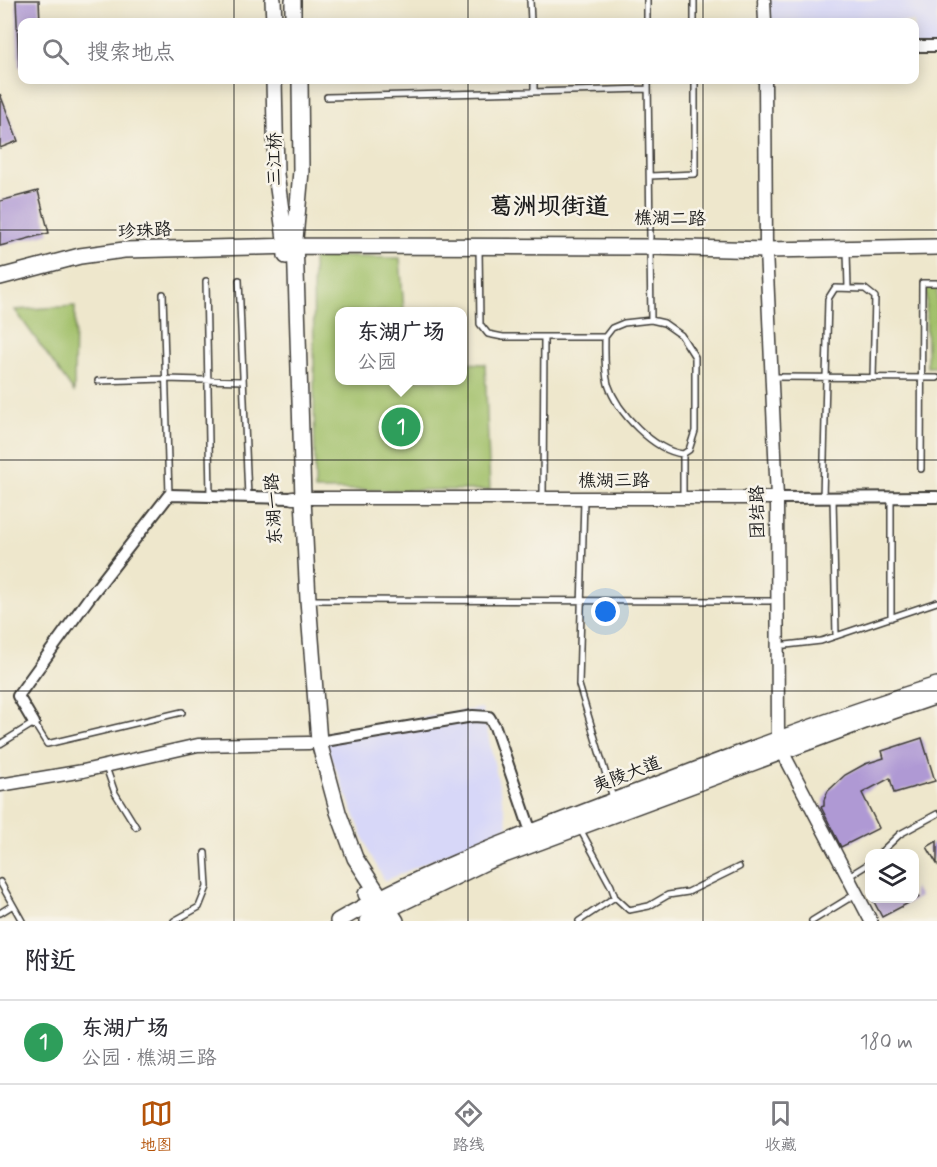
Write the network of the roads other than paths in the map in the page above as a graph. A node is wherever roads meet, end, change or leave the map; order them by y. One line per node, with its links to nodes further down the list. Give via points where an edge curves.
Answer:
1 (273, 0): 10 (main road)
2 (283, 0): 11 (main road)
3 (293, 0): 12 (main road)
4 (300, 0): 13 (main road)
5 (530, 0): 14 (lane)
6 (646, 0): 15 (lane)
7 (694, 0): 16 (lane)
8 (757, 0): 17 (street)
9 (764, 0): 18 (street)
10 (274, 18)
11 (283, 18)
12 (293, 18)
13 (300, 18)
14 (531, 18)
15 (647, 18)
16 (694, 18)
17 (758, 18)
18 (765, 18)
19 (919, 46): 20 (street)
20 (937, 46)
21 (274, 84): 35 (main road, via 276,174)
22 (284, 84): 35 (main road, 三江桥)
23 (294, 84): 35 (main road, 三江桥)
24 (300, 84): 35 (main road, via 301,171)
25 (534, 84): 31 (lane)
26 (648, 84): 30 (lane)
27 (694, 84): 33 (lane, via 695,174)
28 (758, 84): 37 (street, 团结路)
29 (765, 84): 37 (street, 团结路)
30 (648, 89): 31 (lane); 33 (lane)
31 (534, 92): 32 (lane)
32 (327, 97)
33 (650, 176): 36 (lane)
34 (937, 238): 37 (main road, 樵湖二路)
35 (290, 242): 36 (main road, 樵湖二路); 38 (main road, 樵湖二路); 41 (main road, 珍珠路, via 123,240 78,246); 42 (main road, 珍珠路, via 124,250 80,256); 67 (main road)
36 (650, 242): 37 (main road, 樵湖二路); 38 (main road, 樵湖二路); 48 (lane)
37 (763, 245): 40 (main road, 樵湖二路); 51 (street, 团结路); 68 (street, 团结路)
38 (479, 247): 49 (lane, via 480,324 488,334)
39 (937, 247): 40 (main road, 樵湖二路)
40 (847, 249): 46 (lane)
41 (0, 266)
42 (0, 277)
43 (238, 280): 59 (lane)
44 (206, 281): 58 (lane)
45 (937, 284): 54 (lane, via 922,284)
46 (848, 288): 52 (lane, via 835,288 828,299); 53 (lane, via 865,289 875,297)
47 (163, 294): 56 (lane)
48 (651, 320): 50 (lane, via 624,323 612,328); 60 (lane, via 664,323 681,335 695,357 695,431 689,450)
49 (544, 337): 50 (lane); 70 (lane)
50 (605, 337): 60 (lane, via 609,384 624,413 656,445)
51 (772, 377): 52 (lane); 68 (street, 团结路)
52 (826, 377): 53 (lane); 69 (lane)
53 (873, 378): 54 (lane)
54 (921, 378): 55 (lane); 61 (lane)
55 (937, 378)
56 (165, 379): 57 (lane); 58 (lane); 62 (lane)
57 (98, 381)
58 (207, 381): 59 (lane); 63 (lane)
59 (243, 381): 64 (lane)
60 (683, 454): 72 (lane)
61 (921, 469)
62 (169, 495): 63 (street); 83 (street, via 18,696)
63 (210, 496): 64 (street)
64 (248, 497): 67 (street)
65 (891, 497): 66 (street, 樵湖三路); 69 (street, 樵湖三路); 77 (lane)
66 (937, 497)
67 (297, 498): 70 (street, 樵湖三路); 73 (main road); 84 (main road, 东湖一路)
68 (773, 498): 69 (street, 樵湖三路); 72 (street, 樵湖三路); 75 (street, 团结路); 79 (street, 团结路)
69 (828, 498): 78 (lane)
70 (543, 499): 71 (street, 樵湖三路)
71 (584, 499): 72 (street, 樵湖三路); 74 (lane)
72 (683, 499)
73 (308, 600): 74 (lane); 84 (main road)
74 (581, 601): 75 (lane); 89 (lane, via 579,685)
75 (771, 601): 86 (street, 团结路)
76 (937, 602): 77 (lane)
77 (891, 618): 78 (lane)
78 (836, 636): 79 (lane)
79 (777, 646): 86 (street, 团结路)
80 (937, 685): 86 (main road, 夷陵大道, via 868,706)
81 (937, 696): 86 (main road, 夷陵大道)
82 (182, 712): 83 (lane, via 47,744)
83 (34, 723): 85 (lane)
84 (314, 742): 87 (street, via 198,745); 93 (street, via 473,716 489,717); 103 (main road, via 351,849)
85 (0, 744)
86 (777, 746): 89 (main road, 夷陵大道); 92 (main road, 夷陵大道); 98 (street, 团结路); 101 (street, 团结路)
87 (105, 766): 88 (street); 91 (lane, via 115,793)
88 (0, 785)
89 (613, 801): 93 (main road, 夷陵大道)
90 (937, 814): 94 (lane, via 900,834)
91 (136, 827)
92 (579, 828): 100 (lane); 103 (main road, 夷陵大道, via 488,861)
93 (531, 832): 103 (main road, 夷陵大道, via 483,850)
94 (884, 849)
95 (205, 853): 106 (lane, via 207,887 199,907)
96 (739, 867): 100 (lane, via 649,906 629,909)
97 (865, 867): 98 (lane)
98 (848, 877): 111 (street, 团结路)
99 (0, 882): 102 (lane)
100 (615, 897): 108 (lane)
101 (851, 897): 109 (lane); 110 (street, 团结路)
102 (13, 905): 104 (lane); 105 (lane)
103 (381, 912): 107 (main road, 夷陵大道)
104 (0, 913)
105 (22, 921)
106 (174, 921)
107 (338, 921)
108 (579, 921)
109 (812, 921)
110 (863, 921)
111 (871, 921)

